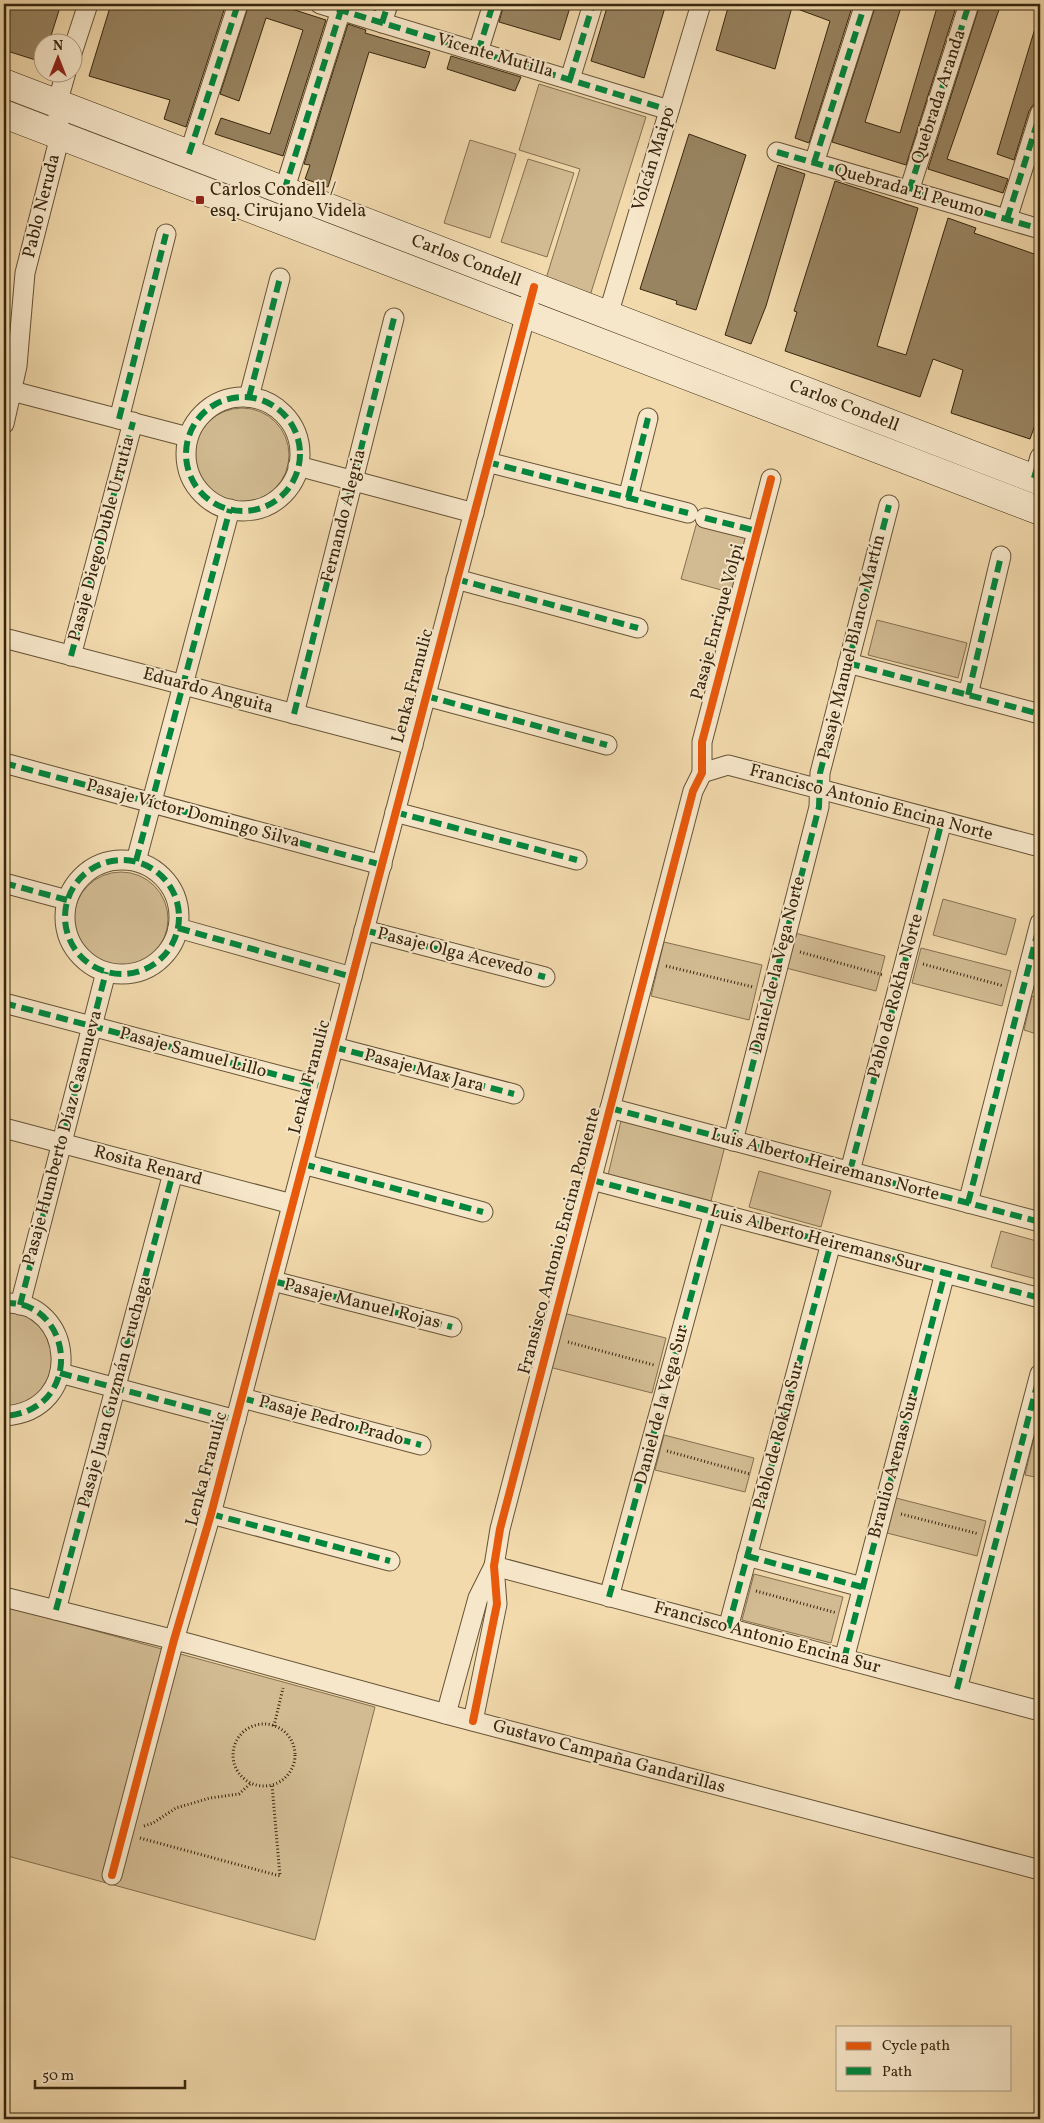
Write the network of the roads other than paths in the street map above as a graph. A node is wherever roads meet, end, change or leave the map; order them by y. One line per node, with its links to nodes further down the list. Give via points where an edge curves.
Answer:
1 (88, 4): 12 (street)
2 (238, 4): 23 (street)
3 (320, 4): 10 (street, Vicente Mutilla)
4 (388, 4): 11 (street)
5 (493, 4): 13 (street)
6 (593, 4): 14 (street)
7 (865, 4): 24 (street)
8 (969, 4): 26 (street, Quebrada Aranda)
9 (694, 5): 18 (street, Volcán Maipo)
10 (342, 10): 11 (street, Vicente Mutilla); 25 (street)
11 (382, 23): 13 (street, Vicente Mutilla)
12 (79, 32)
13 (478, 52): 14 (street, Vicente Mutilla)
14 (570, 79): 18 (street, Vicente Mutilla)
15 (63, 82): 17 (street)
16 (4, 83): 17 (street, Carlos Condell)
17 (57, 104): 21 (street, Pablo Neruda); 23 (street, Carlos Condell)
18 (669, 110): 33 (street, Volcán Maipo)
19 (4, 114): 21 (street, Carlos Condell)
20 (1040, 114): 27 (street)
21 (60, 136): 32 (street, Carlos Condell); 35 (street, Pablo Neruda, via 25,273)
22 (777, 152): 24 (street, Quebrada El Peumo)
23 (189, 154): 25 (street, Carlos Condell)
24 (814, 163): 26 (street, Quebrada El Peumo)
25 (284, 191): 31 (street, Carlos Condell)
26 (909, 191): 27 (street, Quebrada El Peumo)
27 (1006, 219): 28 (street, Quebrada El Peumo)
28 (1040, 229)
29 (166, 234): 39 (street, Pasaje Diego Duble Urrutia)
30 (280, 278): 37 (street)
31 (534, 287): 32 (street, Lenka Franulic); 33 (street, Carlos Condell)
32 (526, 315): 42 (street, Lenka Franulic); 50 (street, Carlos Condell)
33 (608, 315): 44 (street, Carlos Condell)
34 (394, 318): 46 (street, Fernando Alegria)
35 (10, 364): 36 (street, Pablo Neruda)
36 (12, 391): 39 (street); 40 (street, Pablo Neruda)
37 (249, 397): 41 (street, via 227,399 207,409); 43 (street, via 275,406 285,415 298,439)
38 (648, 418): 47 (street)
39 (126, 421): 41 (street); 57 (street, Pasaje Diego Duble Urrutia)
40 (4, 424)
41 (188, 437): 49 (street, via 186,463 196,488 217,505)
42 (487, 462): 47 (street, Pasaje Enrique Volpi); 51 (street, Lenka Franulic)
43 (298, 466): 46 (street); 49 (street, via 287,489 273,502 255,509)
44 (1038, 472)
45 (771, 479): 52 (street, Pasaje Enrique Volpi)
46 (353, 481): 51 (street); 62 (street, Fernando Alegria)
47 (628, 498): 52 (street, Pasaje Enrique Volpi)
48 (889, 505): 58 (street, Pasaje Manuel Blanco Martín)
49 (230, 509): 59 (street)
50 (1040, 510)
51 (474, 513): 54 (street, Lenka Franulic)
52 (758, 531): 67 (street, Pasaje Enrique Volpi, via 702,742)
53 (1002, 556): 60 (street)
54 (456, 579): 55 (street); 61 (street, Lenka Franulic)
55 (638, 628)
56 (4, 638): 57 (street, Eduardo Anguita)
57 (71, 656): 59 (street, Eduardo Anguita)
58 (848, 663): 60 (street); 68 (street, Pasaje Manuel Blanco Martín, via 820,773)
59 (183, 684): 62 (street, Eduardo Anguita); 69 (street)
60 (968, 695): 63 (street)
61 (426, 696): 64 (street); 65 (street, Lenka Franulic)
62 (294, 714): 65 (street, Eduardo Anguita)
63 (1040, 714)
64 (607, 744)
65 (413, 745): 70 (street, Lenka Franulic)
66 (4, 763): 69 (street, Pasaje Víctor Domingo Silva)
67 (702, 774): 68 (street, Francisco Antonio Encina Norte, via 728,766); 89 (street, Fransisco Antonio Encina Poniente, via 693,791)
68 (820, 789): 71 (street, Francisco Antonio Encina Norte); 91 (street, Daniel de la Vega Norte, via 819,808)
69 (151, 803): 74 (street); 75 (street, Pasaje Víctor Domingo Silva)
70 (395, 812): 73 (street); 75 (street, Lenka Franulic)
71 (942, 821): 72 (street, Francisco Antonio Encina Norte); 94 (street, Pablo de Rokha Norte)
72 (1040, 847)
73 (576, 860)
74 (136, 862): 77 (street, via 121,860 94,868 82,876); 79 (street, via 161,875 170,886 179,914)
75 (382, 865): 80 (street, Lenka Franulic)
76 (4, 883): 77 (street)
77 (67, 900): 81 (street, via 65,926 75,950 84,960)
78 (1040, 923): 97 (street)
79 (178, 928): 81 (street, via 167,952 146,969 120,974); 82 (street)
80 (364, 930): 82 (street, Lenka Franulic); 83 (street, Pasaje Olga Acevedo)
81 (106, 972): 85 (street, Pasaje Humberto Díaz Casanueva)
82 (352, 977): 86 (street, Lenka Franulic)
83 (545, 977)
84 (4, 1003): 85 (street, Pasaje Samuel Lillo)
85 (92, 1026): 87 (street, Pasaje Samuel Lillo); 92 (street, Pasaje Humberto Díaz Casanueva)
86 (334, 1047): 87 (street, Lenka Franulic); 88 (street, Pasaje Max Jara)
87 (323, 1087): 93 (street, Lenka Franulic)
88 (514, 1094)
89 (610, 1108): 91 (street, Luis Alberto Heiremans Norte); 96 (street, Fransisco Antonio Encina Poniente)
90 (4, 1128): 92 (street, Rosita Renard)
91 (733, 1141): 94 (street, Luis Alberto Heiremans Norte)
92 (62, 1143): 95 (street, Rosita Renard); 106 (street, Pasaje Humberto Díaz Casanueva)
93 (303, 1164): 98 (street, Lenka Franulic); 99 (street)
94 (850, 1171): 97 (street, Luis Alberto Heiremans Norte)
95 (173, 1173): 98 (street, Rosita Renard); 110 (street, Pasaje Juan Guzmán Cruchaga)
96 (592, 1180): 100 (street, Luis Alberto Heiremans Sur); 118 (street, Fransisco Antonio Encina Poniente, via 500,1529)
97 (968, 1203): 101 (street, Luis Alberto Heiremans Norte)
98 (292, 1204): 104 (street, Lenka Franulic)
99 (482, 1212)
100 (714, 1212): 102 (street, Luis Alberto Heiremans Sur); 121 (street, Daniel de la Vega Sur)
101 (1040, 1222)
102 (831, 1243): 103 (street, Luis Alberto Heiremans Sur); 116 (street, Pablo de Rokha Sur)
103 (945, 1273): 105 (street, Luis Alberto Heiremans Sur); 119 (street, Braulio Arenas Sur)
104 (272, 1281): 107 (street, Pasaje Manuel Rojas); 111 (street, Lenka Franulic)
105 (1040, 1298)
106 (12, 1304): 108 (street, Pasaje Humberto Díaz Casanueva, via 37,1313 51,1327 60,1344)
107 (452, 1327)
108 (60, 1373): 110 (street); 112 (street, Pasaje Humberto Díaz Casanueva, via 43,1401 24,1413)
109 (1040, 1374): 126 (street)
110 (117, 1388): 113 (street); 122 (street, Pasaje Juan Guzmán Cruchaga)
111 (242, 1398): 113 (street, Lenka Franulic); 114 (street, Pasaje Pedro Prado)
112 (4, 1416)
113 (236, 1420): 115 (street, Lenka Franulic)
114 (421, 1445)
115 (211, 1514): 117 (street); 124 (street, Lenka Franulic)
116 (747, 1556): 119 (street); 123 (street, Pablo de Rokha Sur)
117 (390, 1561)
118 (494, 1566): 121 (street, Francisco Antonio Encina Sur); 128 (street, Fransisco Antonio Encina Poniente, via 478,1598); 129 (street, Fransisco Antonio Encina Poniente, via 497,1604)
119 (862, 1587): 125 (street, Braulio Arenas Sur)
120 (4, 1597): 122 (street, Gustavo Campaña Gandarillas)
121 (609, 1597): 123 (street, Francisco Antonio Encina Sur)
122 (56, 1610): 124 (street, Gustavo Campaña Gandarillas)
123 (728, 1628): 125 (street, Francisco Antonio Encina Sur)
124 (174, 1640): 128 (street, Gustavo Campaña Gandarillas); 131 (street, Lenka Franulic)
125 (844, 1659): 126 (street, Francisco Antonio Encina Sur)
126 (957, 1689): 127 (street, Francisco Antonio Encina Sur)
127 (1040, 1711)
128 (446, 1714): 129 (street, Gustavo Campaña Gandarillas)
129 (473, 1721): 130 (street, Gustavo Campaña Gandarillas)
130 (1040, 1870)
131 (112, 1875)

